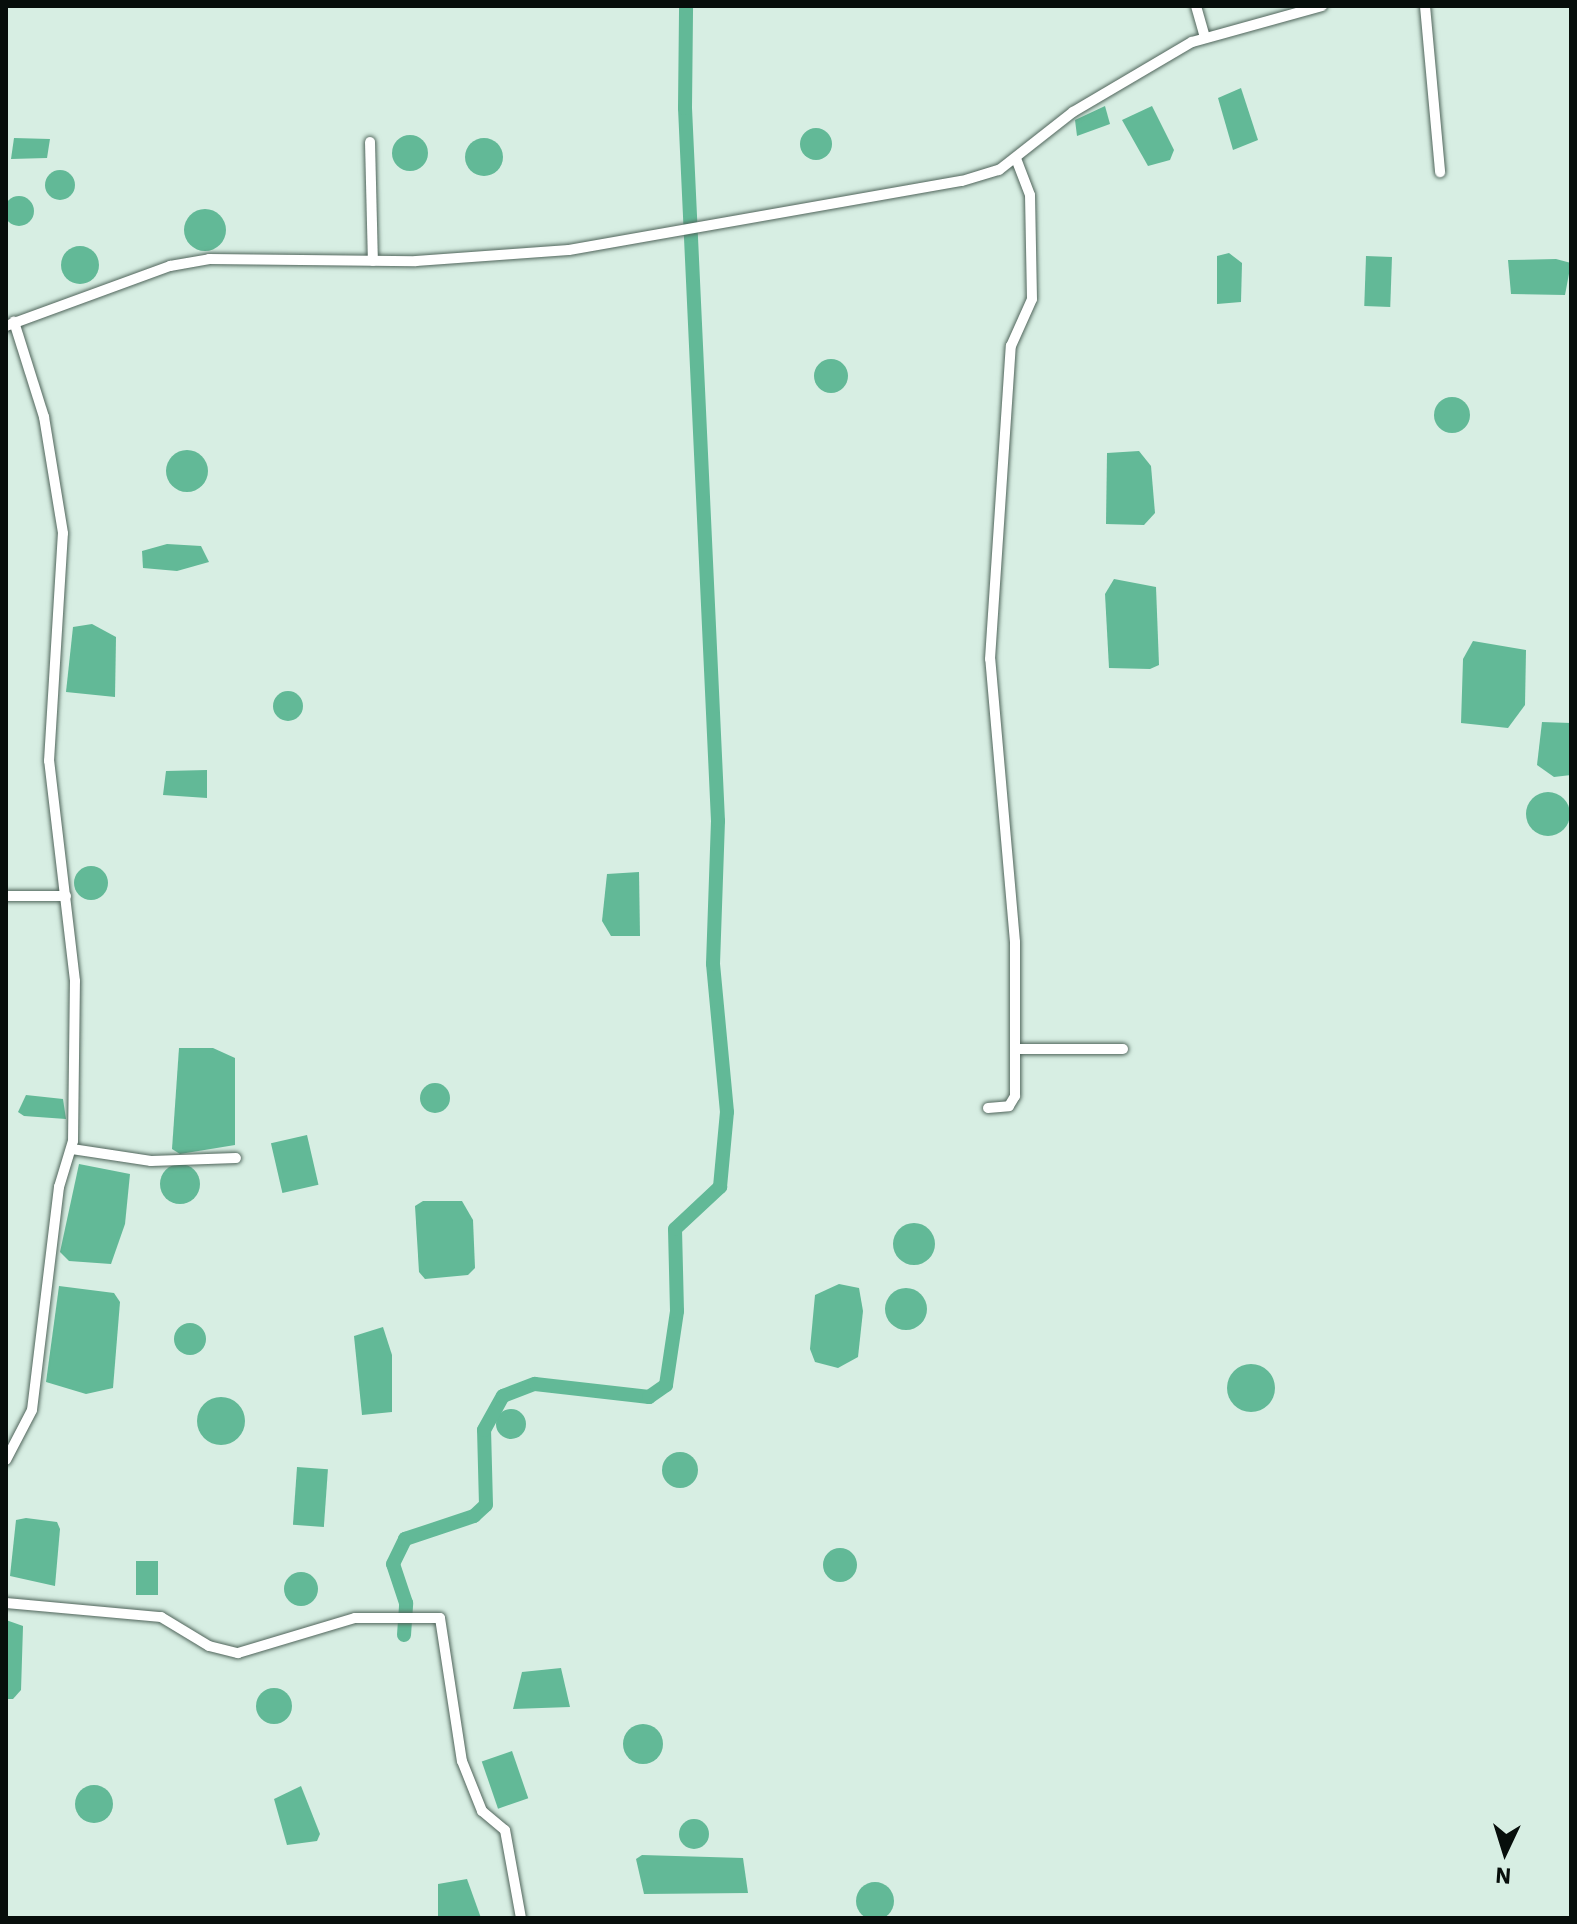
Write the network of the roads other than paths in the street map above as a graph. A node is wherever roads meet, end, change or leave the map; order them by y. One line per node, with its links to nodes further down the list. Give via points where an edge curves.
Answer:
1 (1196, 6): 4 (street)
2 (1322, 6): 4 (street)
3 (1425, 6): 7 (street)
4 (1205, 38): 6 (street, via 1073,112)
5 (370, 142): 8 (street)
6 (1016, 159): 8 (street, via 962,181 679,234 569,250); 12 (street, via 1030,195 1032,299 1011,346 990,659 1015,942)
7 (1440, 172)
8 (373, 261): 9 (street, via 209,259)
9 (10, 324): 11 (street, via 44,417 63,533 49,761)
10 (6, 896): 11 (street)
11 (66, 896): 15 (street, via 74,953)
12 (1016, 1049): 13 (street); 14 (street, via 1013,1103)
13 (1123, 1049)
14 (988, 1108)
15 (72, 1149): 16 (street, via 151,1161); 17 (street, via 59,1187 32,1410)
16 (236, 1158)
17 (6, 1460)
18 (6, 1603): 19 (street, via 161,1617 238,1653 333,1623 390,1615 421,1614 443,1625 462,1761 482,1811 505,1830)
19 (521, 1918)

